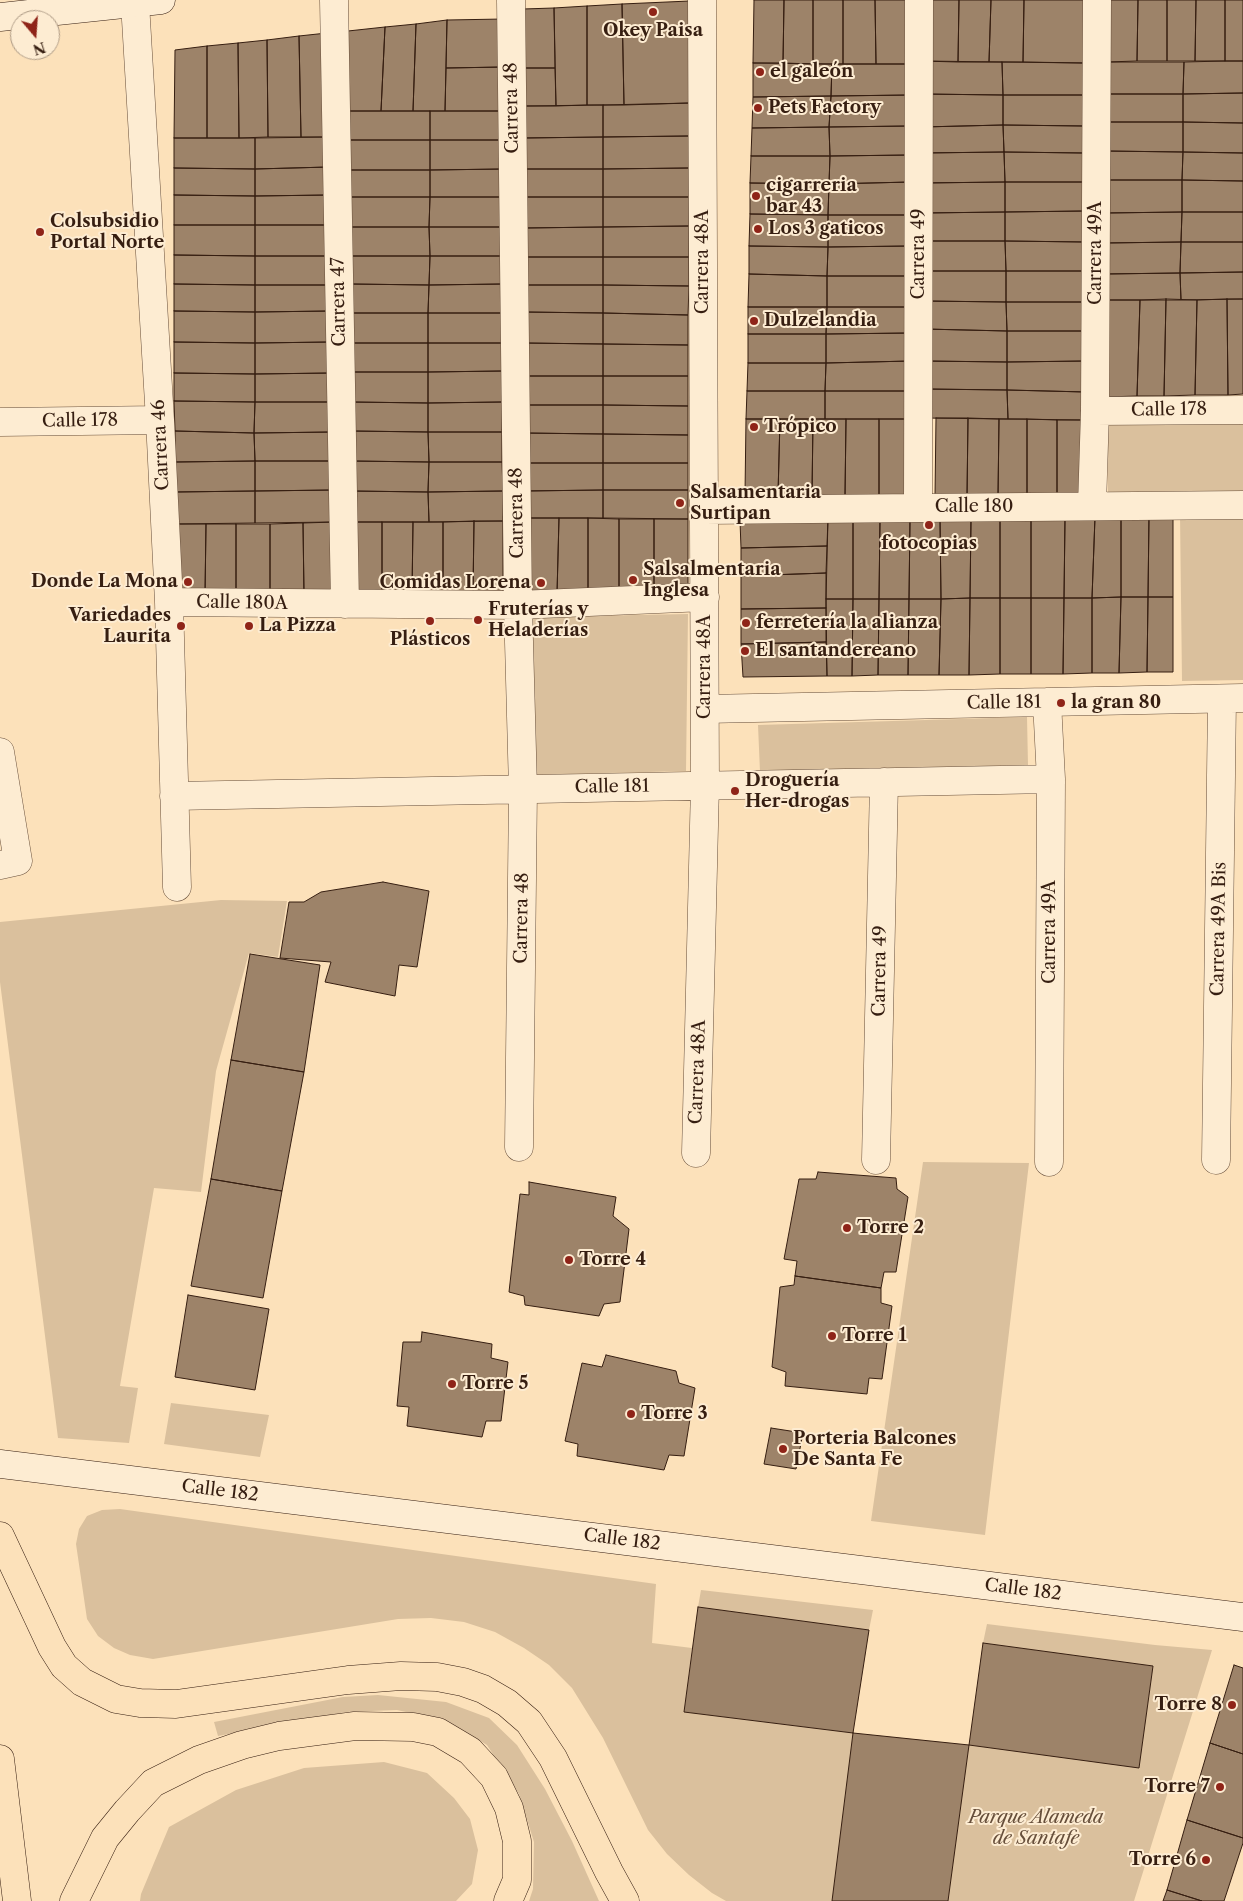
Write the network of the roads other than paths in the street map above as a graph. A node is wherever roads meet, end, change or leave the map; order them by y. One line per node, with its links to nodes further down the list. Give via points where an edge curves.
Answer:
1 (334, 0): 18 (street, Carrera 47)
2 (511, 0): 19 (street, Carrera 48)
3 (702, 0): 15 (street, Carrera 48A)
4 (919, 0): 14 (street, Carrera 49)
5 (1098, 0): 9 (street, Carrera 49A)
6 (148, 1): 7 (street); 10 (street, Carrera 46)
7 (0, 17)
8 (1243, 410): 9 (street, Calle 178)
9 (1095, 411): 13 (street, Carrera 49A)
10 (160, 420): 11 (street, Calle 178); 17 (street, Carrera 46)
11 (0, 422)
12 (1243, 505): 13 (street, Calle 180)
13 (1092, 506): 14 (street, Calle 180)
14 (918, 507): 15 (street, Calle 180)
15 (705, 510): 16 (street, Carrera 48A)
16 (705, 597): 19 (street, Calle 180A); 22 (street, Carrera 48A)
17 (169, 602): 18 (street, Calle 180A); 28 (street, Carrera 46)
18 (344, 604): 19 (street, Calle 180A)
19 (518, 605): 27 (street, Carrera 48)
20 (1233, 698): 21 (street, Calle 181); 34 (street, Carrera 49A Bis)
21 (1047, 702): 22 (street, Calle 181); 24 (street, Carrera 49A)
22 (705, 709): 26 (street, Carrera 48A)
23 (0, 752): 29 (street)
24 (1051, 779): 25 (street, Calle 181); 35 (street, Carrera 49A)
25 (884, 782): 26 (street, Calle 181); 33 (street, Carrera 49)
26 (705, 785): 27 (street, Calle 181); 32 (street, Carrera 48A)
27 (523, 789): 28 (street, Calle 181); 31 (street, Carrera 48)
28 (174, 796): 30 (street, Carrera 46)
29 (9, 863)
30 (177, 888)
31 (519, 1147)
32 (696, 1153)
33 (876, 1160)
34 (1216, 1160)
35 (1049, 1162)
36 (0, 1464): 38 (street, Calle 182)
37 (0, 1536): 43 (highway, via 64,1666 82,1682 116,1699 176,1704 348,1680 401,1676 463,1682 507,1703 529,1722 553,1758)
38 (1243, 1617)
39 (0, 1759): 40 (highway)
40 (17, 1901)
41 (74, 1901): 42 (highway, via 105,1838 153,1783 199,1760 242,1745 279,1736 355,1726 413,1727 438,1732 470,1751 494,1777 509,1808 517,1841 517,1880)
42 (508, 1901)
43 (625, 1901)

